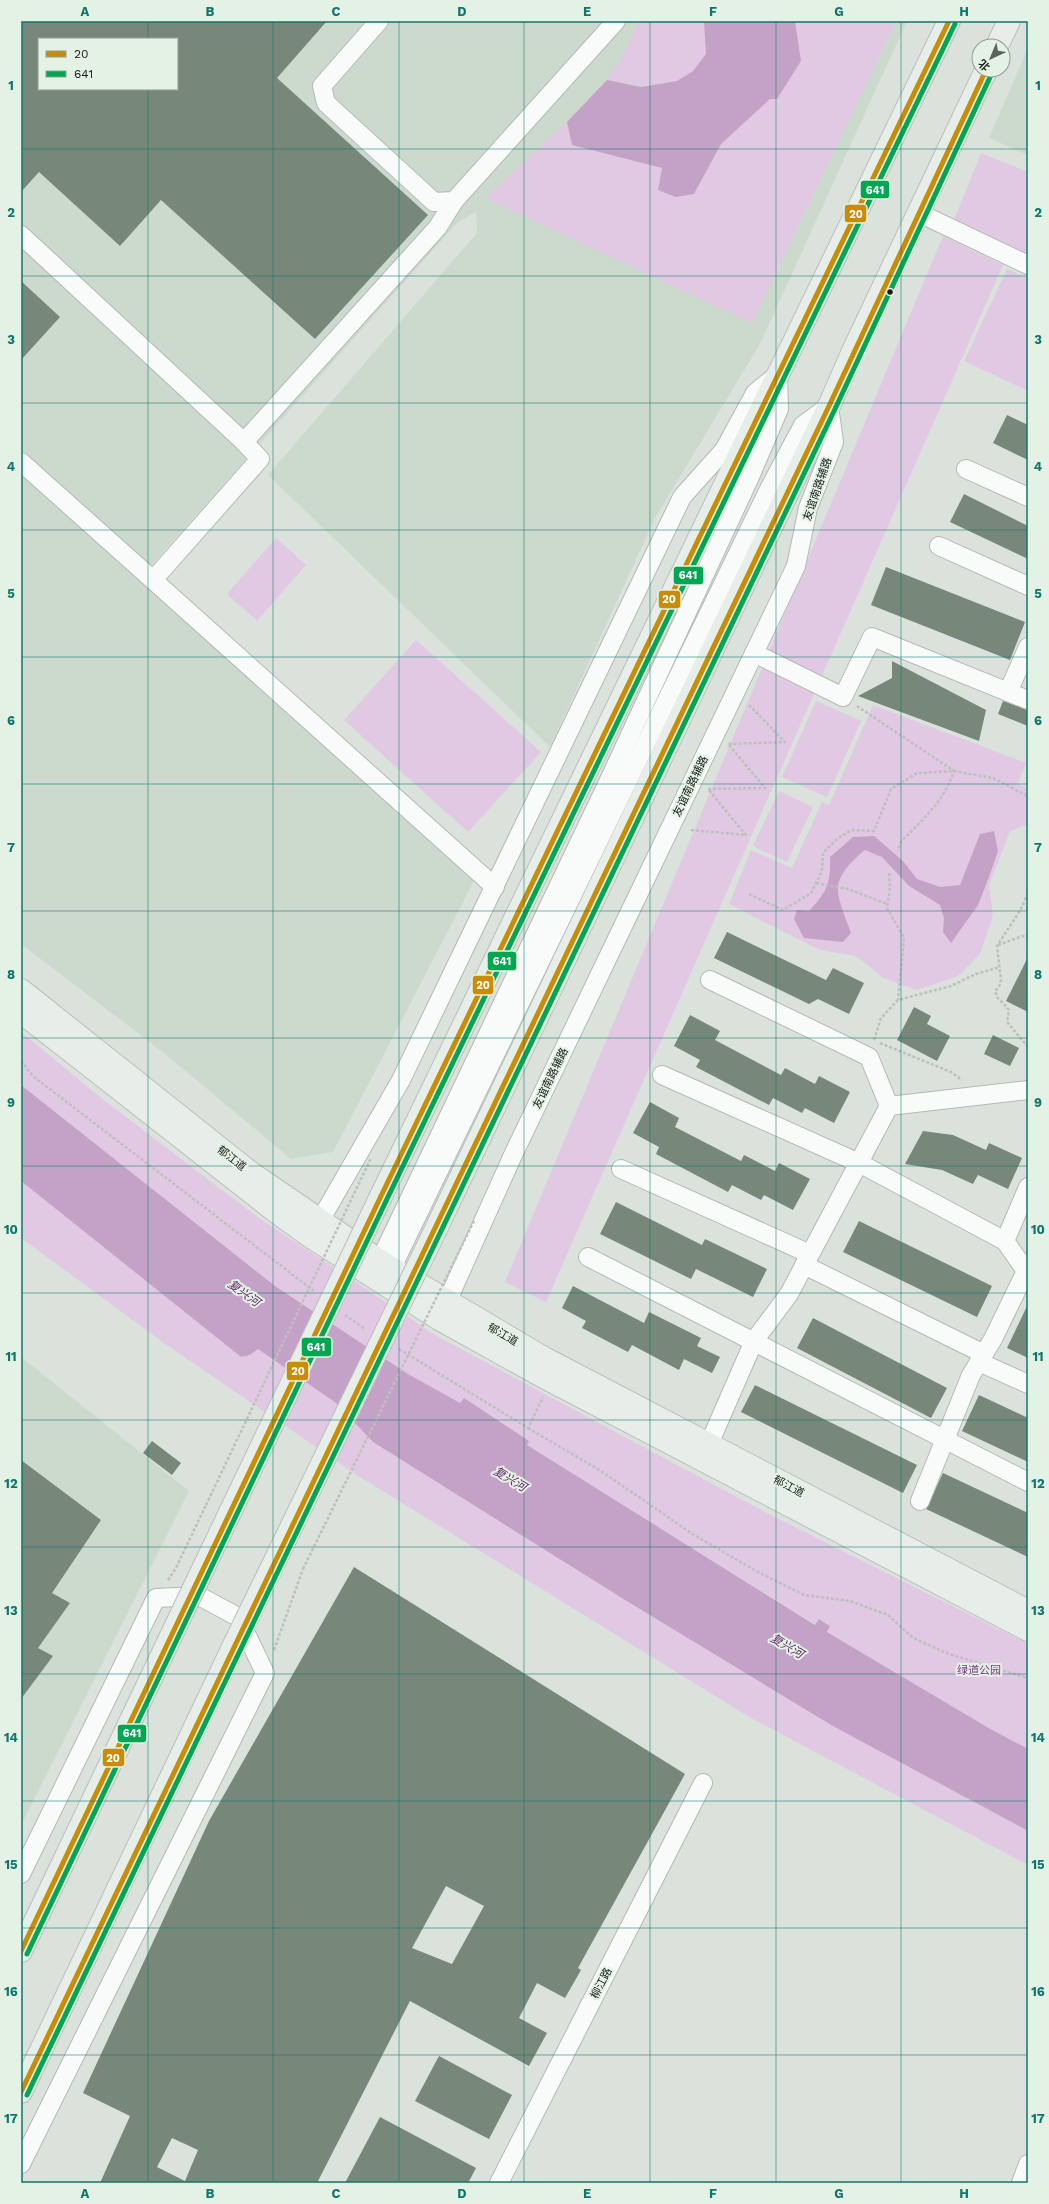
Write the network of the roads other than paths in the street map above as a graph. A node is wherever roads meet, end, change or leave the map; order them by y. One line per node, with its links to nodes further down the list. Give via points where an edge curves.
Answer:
1 (379, 21): 7 (street, via 322,86 326,102 434,202)
2 (616, 21): 7 (street)
3 (949, 21): 11 (main road)
4 (1009, 21): 5 (main road)
5 (1001, 38)
6 (982, 78): 8 (main road)
7 (454, 201): 13 (street, via 438,227)
8 (919, 213): 10 (street); 12 (main road)
9 (21, 235): 13 (street)
10 (1028, 264)
11 (778, 374): 24 (street, via 754,393 724,450 682,497); 39 (street, via 779,409 749,479); 52 (main road, bridge, via 381,1196)
12 (829, 406): 21 (street, 友谊南路辅路, via 834,442 808,508 796,566); 39 (street, via 803,425 768,491); 53 (main road, bridge)
13 (244, 442): 18 (street, via 260,459)
14 (21, 462): 18 (street)
15 (966, 469): 16 (street)
16 (1028, 497)
17 (939, 546): 19 (street)
18 (153, 580): 24 (street)
19 (1028, 586)
20 (1028, 647): 22 (street)
21 (754, 653): 22 (street, via 843,697 872,637); 40 (street, 友谊南路辅路, via 513,1155)
22 (1008, 692): 23 (street)
23 (1028, 700)
24 (495, 887): 34 (street, via 401,1080)
25 (710, 980): 30 (street, via 871,1049)
26 (21, 990): 34 (main road, 郁江道, via 251,1173)
27 (21, 1012): 34 (main road, 郁江道, via 237,1183)
28 (662, 1075): 31 (street)
29 (1028, 1090): 30 (street)
30 (889, 1106): 31 (street)
31 (859, 1163): 35 (street); 37 (street)
32 (622, 1169): 37 (street)
33 (1028, 1186): 35 (street)
34 (315, 1228): 39 (main road, 郁江道)
35 (1005, 1241): 38 (street)
36 (588, 1257): 41 (street)
37 (807, 1260): 41 (street, via 789,1294); 42 (street)
38 (1027, 1271): 42 (street)
39 (382, 1273): 40 (main road, 郁江道)
40 (443, 1310): 45 (main road, 郁江道, via 544,1358); 49 (main road, 郁江道, via 551,1381)
41 (754, 1341): 44 (street); 45 (street)
42 (981, 1358): 43 (street); 44 (street, via 971,1375)
43 (1028, 1384)
44 (945, 1440): 46 (street); 47 (street)
45 (709, 1444): 48 (main road, 郁江道)
46 (1028, 1482)
47 (920, 1501)
48 (1028, 1611)
49 (1028, 1630)
50 (703, 1783): 56 (street, 柳江路)
51 (21, 1874): 54 (street, via 156,1598 199,1596 238,1617 265,1673)
52 (21, 1951)
53 (21, 2092)
54 (21, 2164)
55 (1028, 2164): 57 (street)
56 (499, 2183)
57 (1021, 2183)

